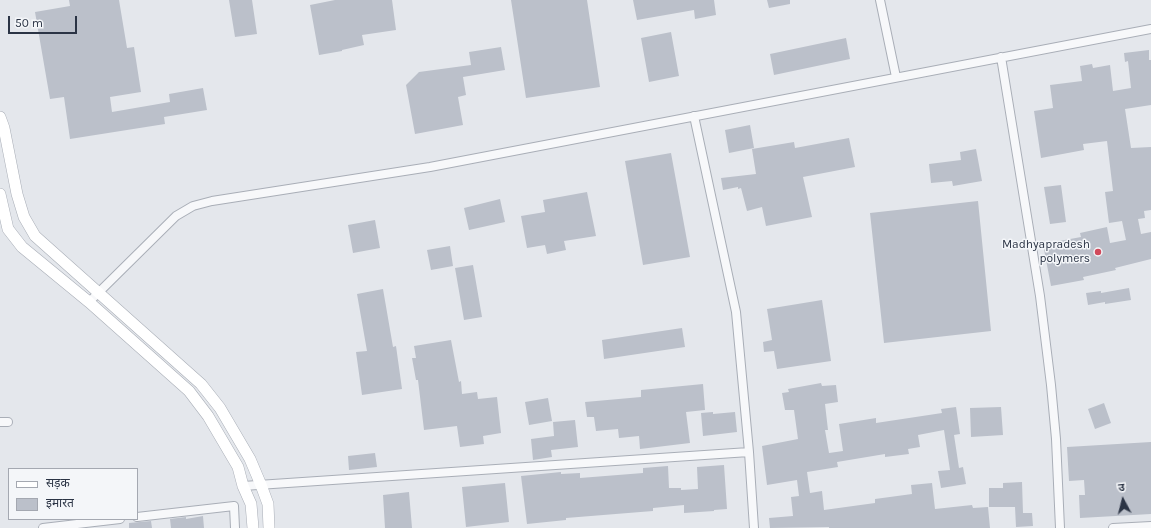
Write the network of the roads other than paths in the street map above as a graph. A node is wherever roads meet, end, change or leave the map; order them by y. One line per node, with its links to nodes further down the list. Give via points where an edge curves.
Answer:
1 (880, 0): 4 (street)
2 (1151, 29): 3 (street)
3 (1002, 57): 4 (street); 21 (street, via 1042,311 1055,432)
4 (896, 77): 5 (street)
5 (694, 116): 8 (street, via 430,167 220,199 193,206 176,216); 10 (street, via 736,312)
6 (0, 117): 8 (street, via 24,217 35,236)
7 (0, 194): 9 (street, via 8,229 22,247)
8 (98, 292): 9 (street); 11 (street, via 201,384 220,408 250,459)
9 (89, 302): 12 (street, via 189,391 208,416 238,467)
10 (749, 452): 11 (street); 20 (street)
11 (261, 485): 12 (street); 19 (street, via 268,504)
12 (243, 486): 18 (street, via 251,504)
13 (138, 517): 17 (street, via 234,506)
14 (112, 520): 16 (street)
15 (1151, 526): 22 (street)
16 (44, 528)
17 (235, 528)
18 (253, 528)
19 (269, 528)
20 (754, 528)
21 (1060, 528)
22 (1113, 528)

